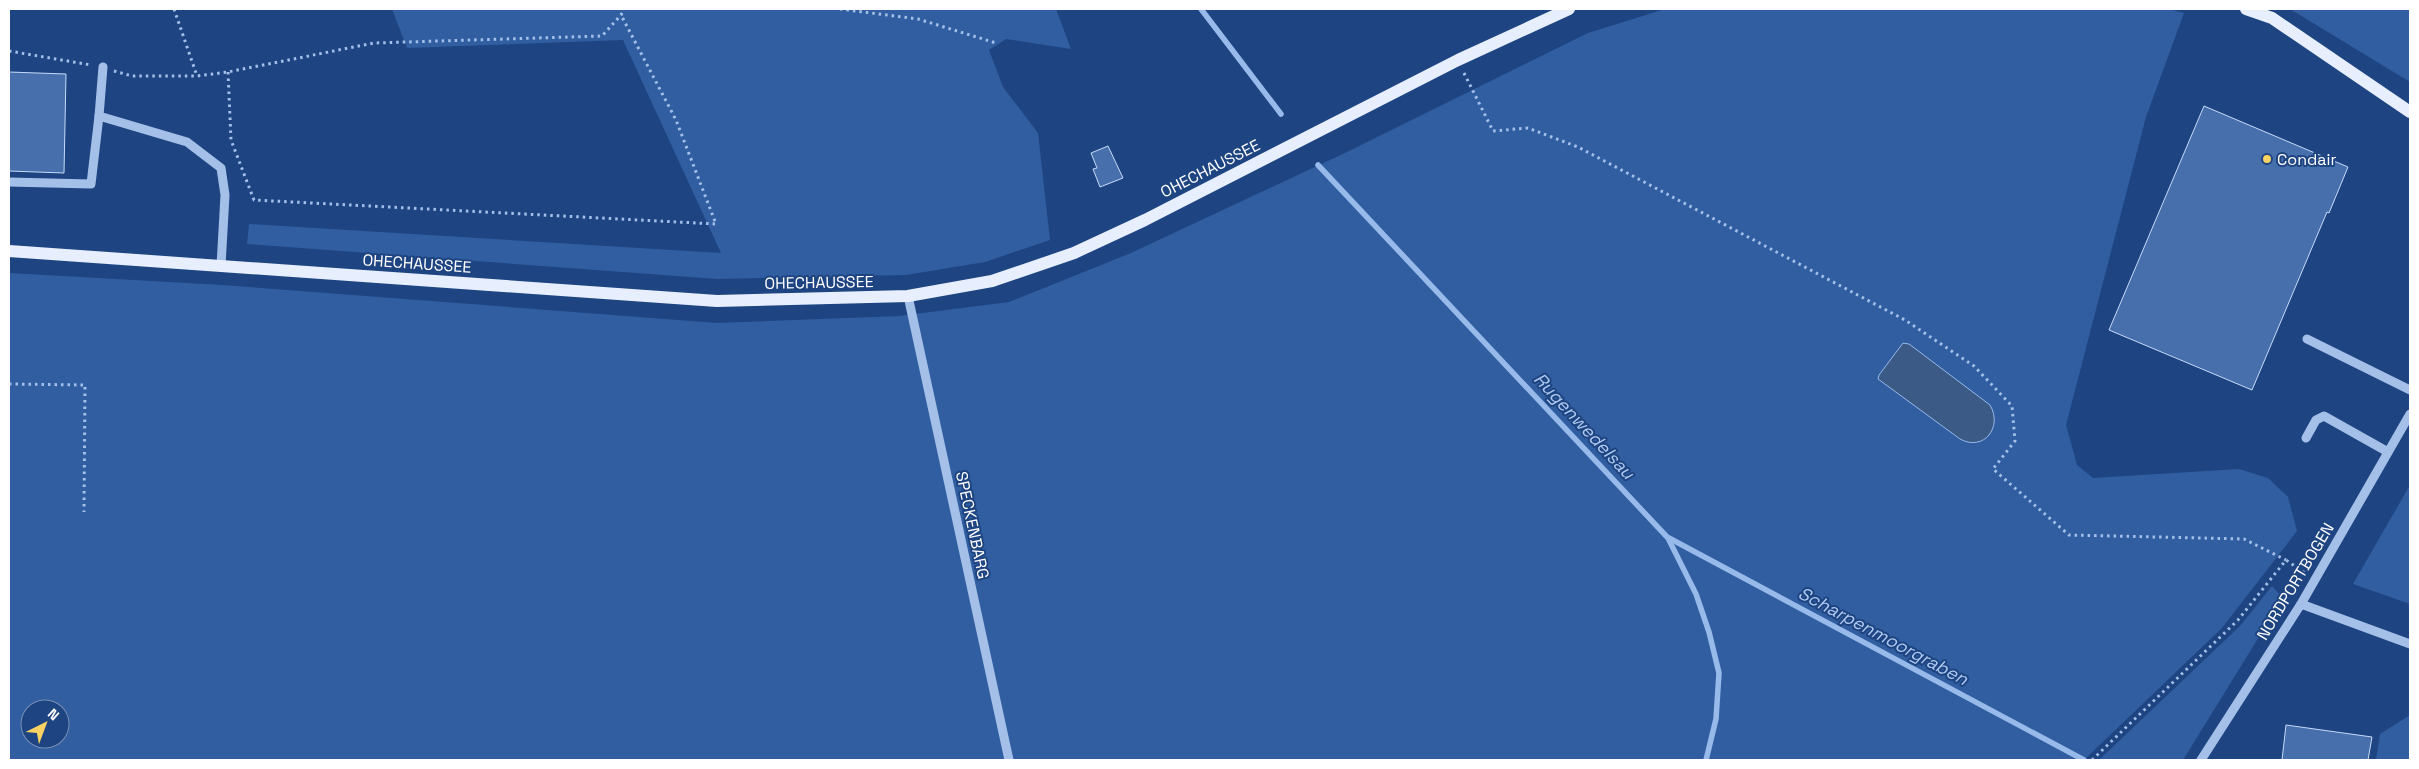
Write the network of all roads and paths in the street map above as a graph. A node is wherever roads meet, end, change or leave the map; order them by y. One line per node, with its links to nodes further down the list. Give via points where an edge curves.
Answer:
1 (174, 9): 12 (path)
2 (624, 9): 6 (path)
3 (840, 9): 7 (path, via 918,19)
4 (1569, 9): 9 (main road, OHECHAUSSEE)
5 (2246, 9): 13 (main road, via 2272,18)
6 (621, 15): 11 (path, via 602,36 374,43); 11 (path, via 676,120 716,224 254,200 231,140)
7 (996, 44)
8 (9, 51): 10 (path)
9 (1458, 60): 18 (main road, OHECHAUSSEE, via 1146,220 1074,253 992,281); 26 (path, via 1493,131 1528,128 1578,147 1905,320 1974,366 2012,406 2015,441 1992,469 2069,535 2244,539)
10 (103, 68): 12 (path, via 132,76); 14 (street)
11 (228, 72): 12 (path)
12 (197, 76)
13 (2410, 112)
14 (99, 116): 15 (street, via 91,184); 17 (street, via 187,142 221,168 224,195)
15 (9, 182)
16 (9, 251): 17 (main road, OHECHAUSSEE)
17 (221, 266): 18 (main road, OHECHAUSSEE, via 717,301)
18 (908, 296): 30 (street, SPECKENBARG)
19 (2308, 338): 21 (street)
20 (9, 384): 25 (path, via 85,385)
21 (2410, 390)
22 (2410, 414): 24 (street, NORDPORTBOGEN)
23 (2306, 438): 24 (street, via 2316,420 2324,416)
24 (2388, 452): 27 (street, NORDPORTBOGEN)
25 (84, 512)
26 (2286, 560): 27 (path); 31 (path, via 2238,620)
27 (2315, 580): 28 (street, NORDPORTBOGEN)
28 (2301, 604): 29 (street); 32 (street, NORDPORTBOGEN)
29 (2410, 644)
30 (1009, 760)
31 (2092, 760)
32 (2201, 760)

